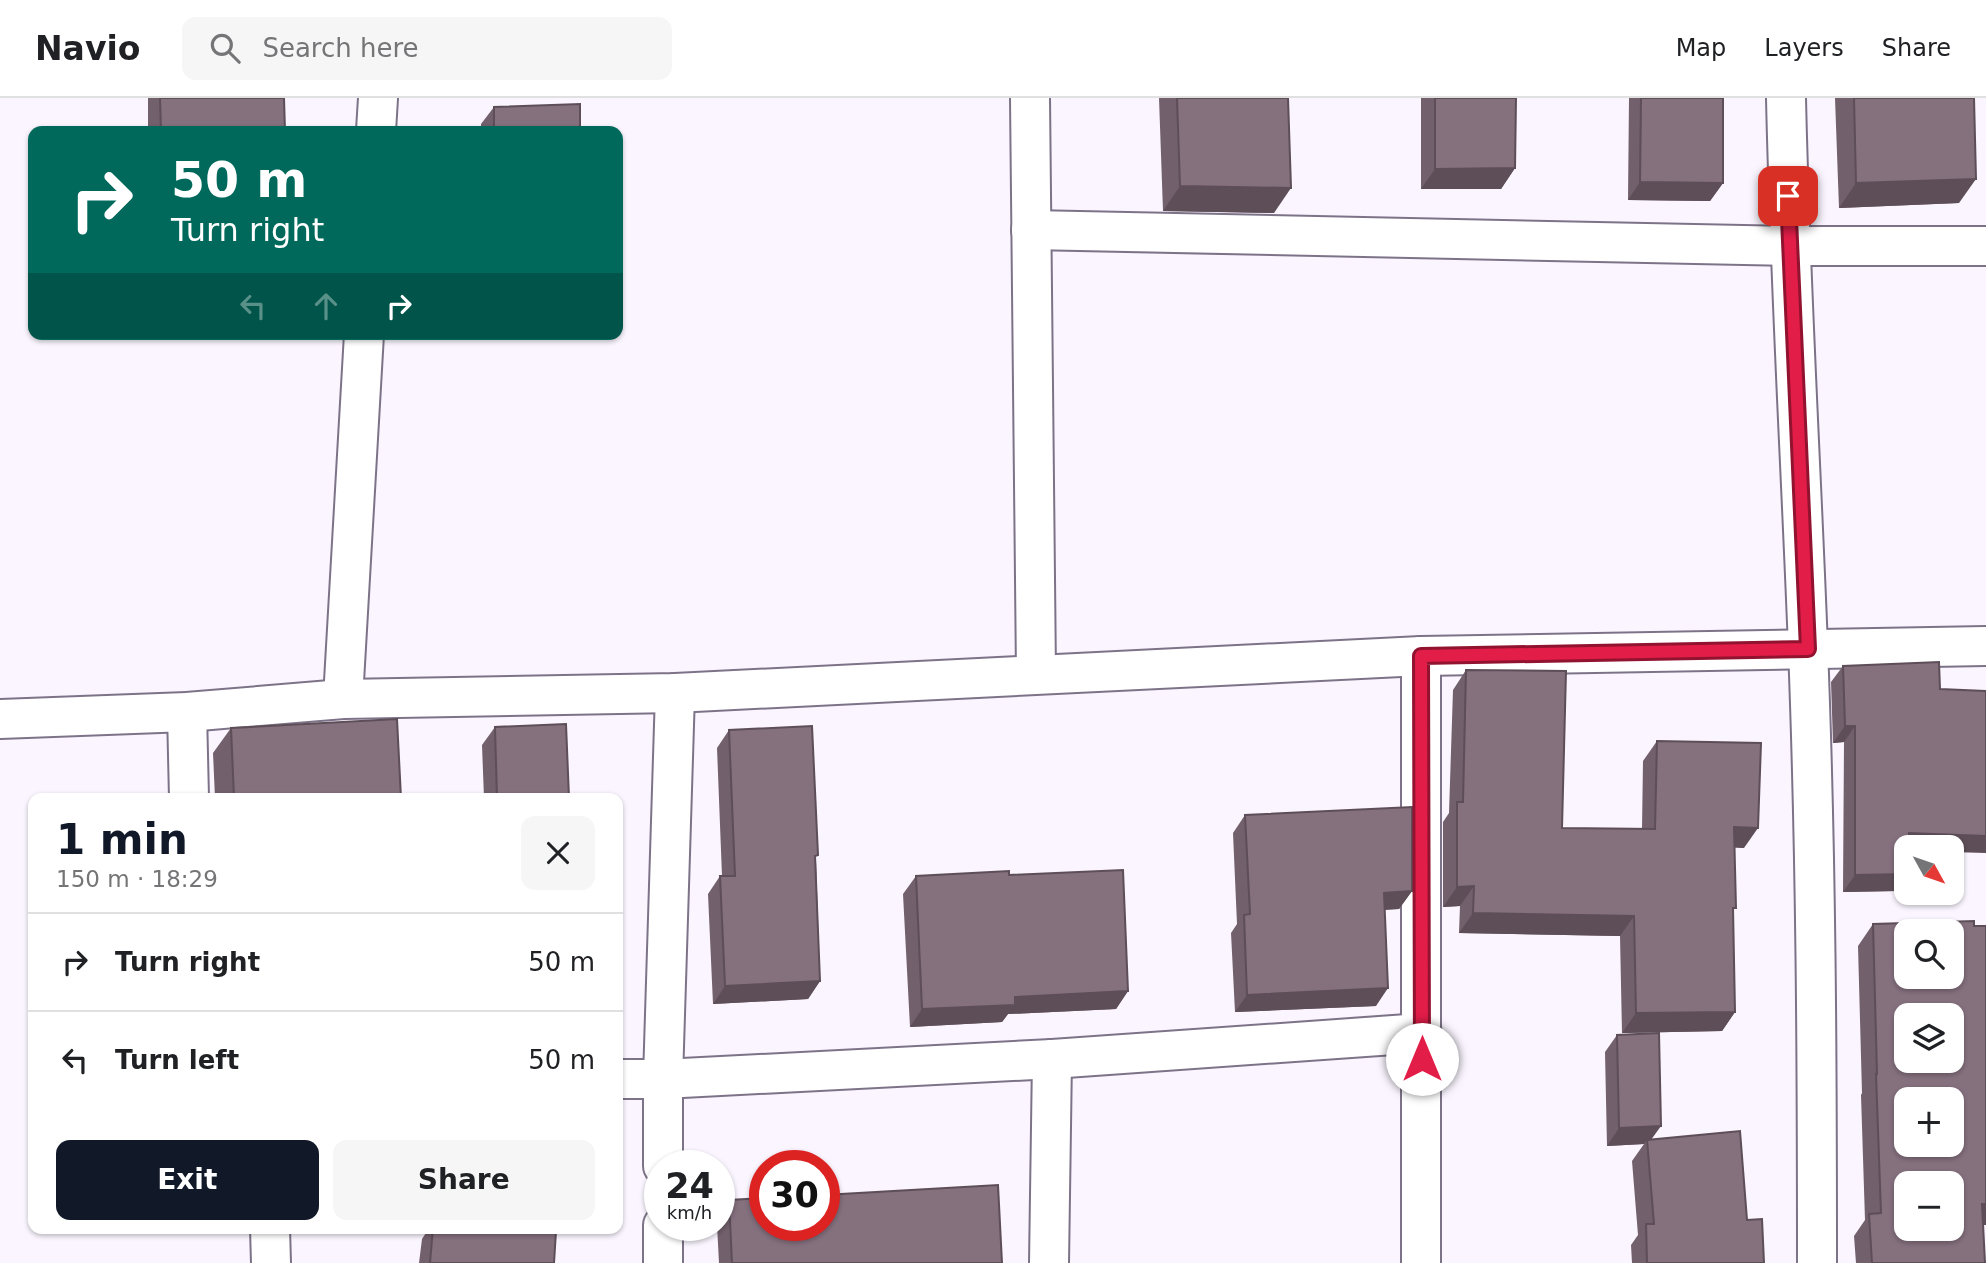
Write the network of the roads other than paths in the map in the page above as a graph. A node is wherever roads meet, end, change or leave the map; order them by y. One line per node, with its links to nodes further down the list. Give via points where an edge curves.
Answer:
1 (378, 98): 4 (street)
2 (1030, 98): 5 (street)
3 (1786, 98): 6 (street)
4 (376, 126)
5 (1031, 230): 6 (street); 12 (street)
6 (1790, 246): 7 (street); 10 (street)
7 (1986, 246)
8 (364, 340): 14 (street)
9 (1986, 646): 10 (street)
10 (1808, 649): 11 (street); 29 (street)
11 (1421, 656): 12 (street); 18 (street)
12 (1036, 674): 13 (street)
13 (675, 692): 14 (street); 21 (street)
14 (343, 699): 15 (street)
15 (187, 712): 16 (street); 17 (street)
16 (0, 719)
17 (189, 793)
18 (1422, 1033): 19 (street); 28 (street)
19 (1052, 1059): 21 (street); 27 (street)
20 (623, 1079): 21 (street)
21 (663, 1079): 22 (street)
22 (663, 1150)
23 (270, 1234): 25 (street)
24 (663, 1241): 26 (street)
25 (271, 1263)
26 (663, 1263)
27 (1049, 1263)
28 (1421, 1263)
29 (1818, 1263)

